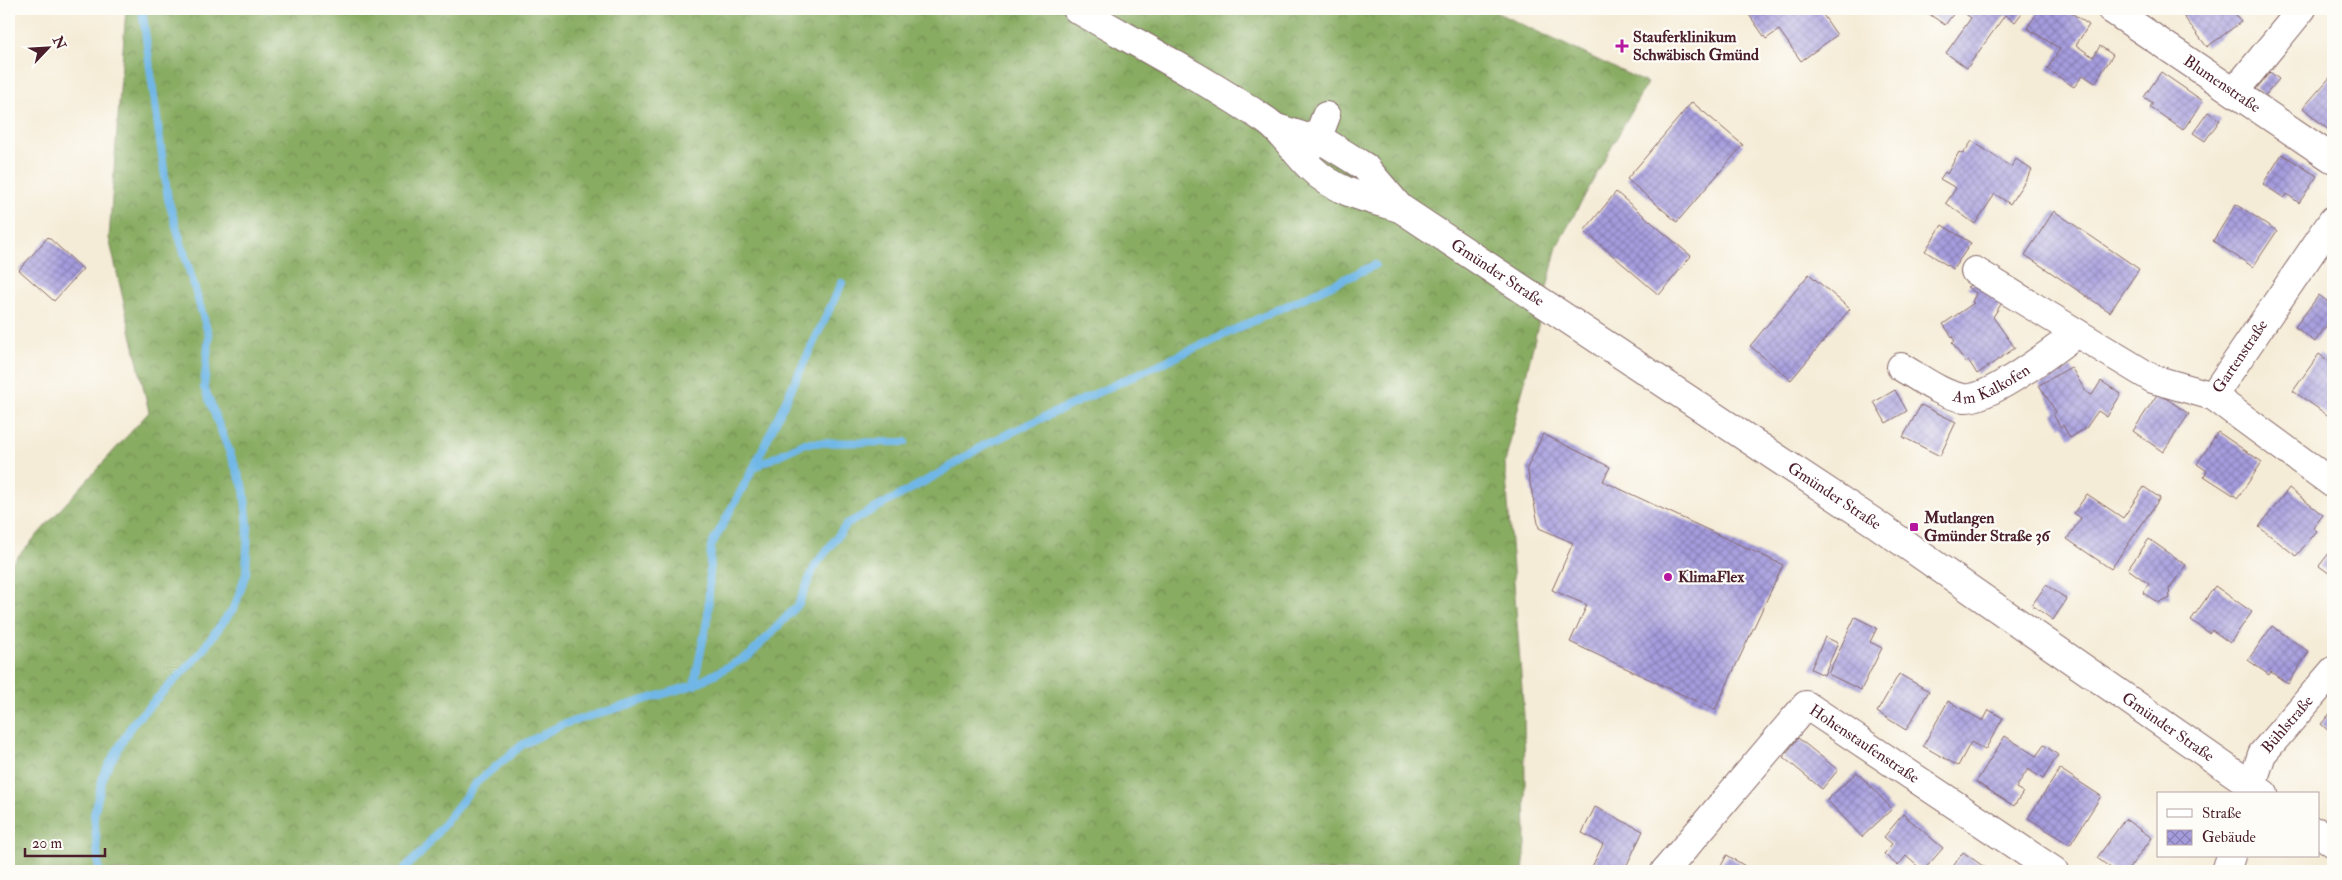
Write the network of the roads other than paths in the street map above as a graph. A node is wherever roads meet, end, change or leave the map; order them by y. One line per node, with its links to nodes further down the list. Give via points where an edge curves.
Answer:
1 (1077, 9): 13 (street, Gmünder Straße, via 1277,128 1314,138 1346,154 1365,167 1360,194 1400,208 1874,522)
2 (2111, 9): 4 (street, Blumenstraße)
3 (2302, 9): 4 (street)
4 (2234, 92): 5 (street, Blumenstraße)
5 (2333, 159)
6 (2333, 220): 10 (street, Gartenstraße)
7 (1975, 271): 8 (street)
8 (2077, 333): 9 (street, Am Kalkofen, via 1984,395 1965,398 1947,393); 10 (street, via 2153,379)
9 (1902, 367)
10 (2213, 396): 11 (street, Gartenstraße)
11 (2333, 484)
12 (2333, 671): 13 (street, Bühlstraße, via 2262,754)
13 (2255, 791)
14 (2320, 833): 15 (street)
15 (2333, 843)
16 (2230, 858): 19 (street)
17 (1665, 871): 18 (street, Hohenstaufenstraße, via 1806,705)
18 (2054, 871)
19 (2226, 871)

